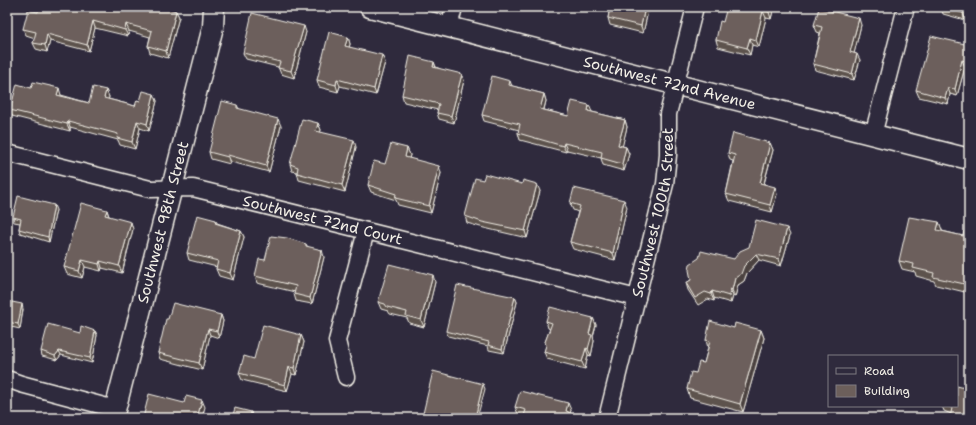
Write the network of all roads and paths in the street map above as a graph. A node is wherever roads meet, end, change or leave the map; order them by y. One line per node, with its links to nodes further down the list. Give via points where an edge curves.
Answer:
1 (214, 7): 7 (street, Southwest 98th Street)
2 (223, 7): 7 (street, Southwest 98th Street, via 218,23)
3 (370, 7): 8 (street, Southwest 72nd Avenue)
4 (454, 7): 8 (street)
5 (695, 7): 9 (street, Southwest 100th Street)
6 (906, 7): 10 (street)
7 (212, 27): 13 (street, Southwest 98th Street)
8 (449, 27): 9 (street, Southwest 72nd Avenue)
9 (675, 84): 10 (street, Southwest 72nd Avenue); 15 (street, Southwest 100th Street, via 668,114 668,155 664,184)
10 (873, 135): 12 (street, Southwest 72nd Avenue)
11 (7, 153): 13 (street, Southwest 72nd Court, via 150,189)
12 (969, 159)
13 (172, 189): 14 (street, Southwest 72nd Court, via 193,188); 18 (street, Southwest 98th Street)
14 (366, 231): 15 (street, Southwest 72nd Court); 16 (street, via 337,341)
15 (637, 298): 19 (street, Southwest 100th Street)
16 (346, 377)
17 (7, 379): 18 (street)
18 (114, 413)
19 (607, 418)

